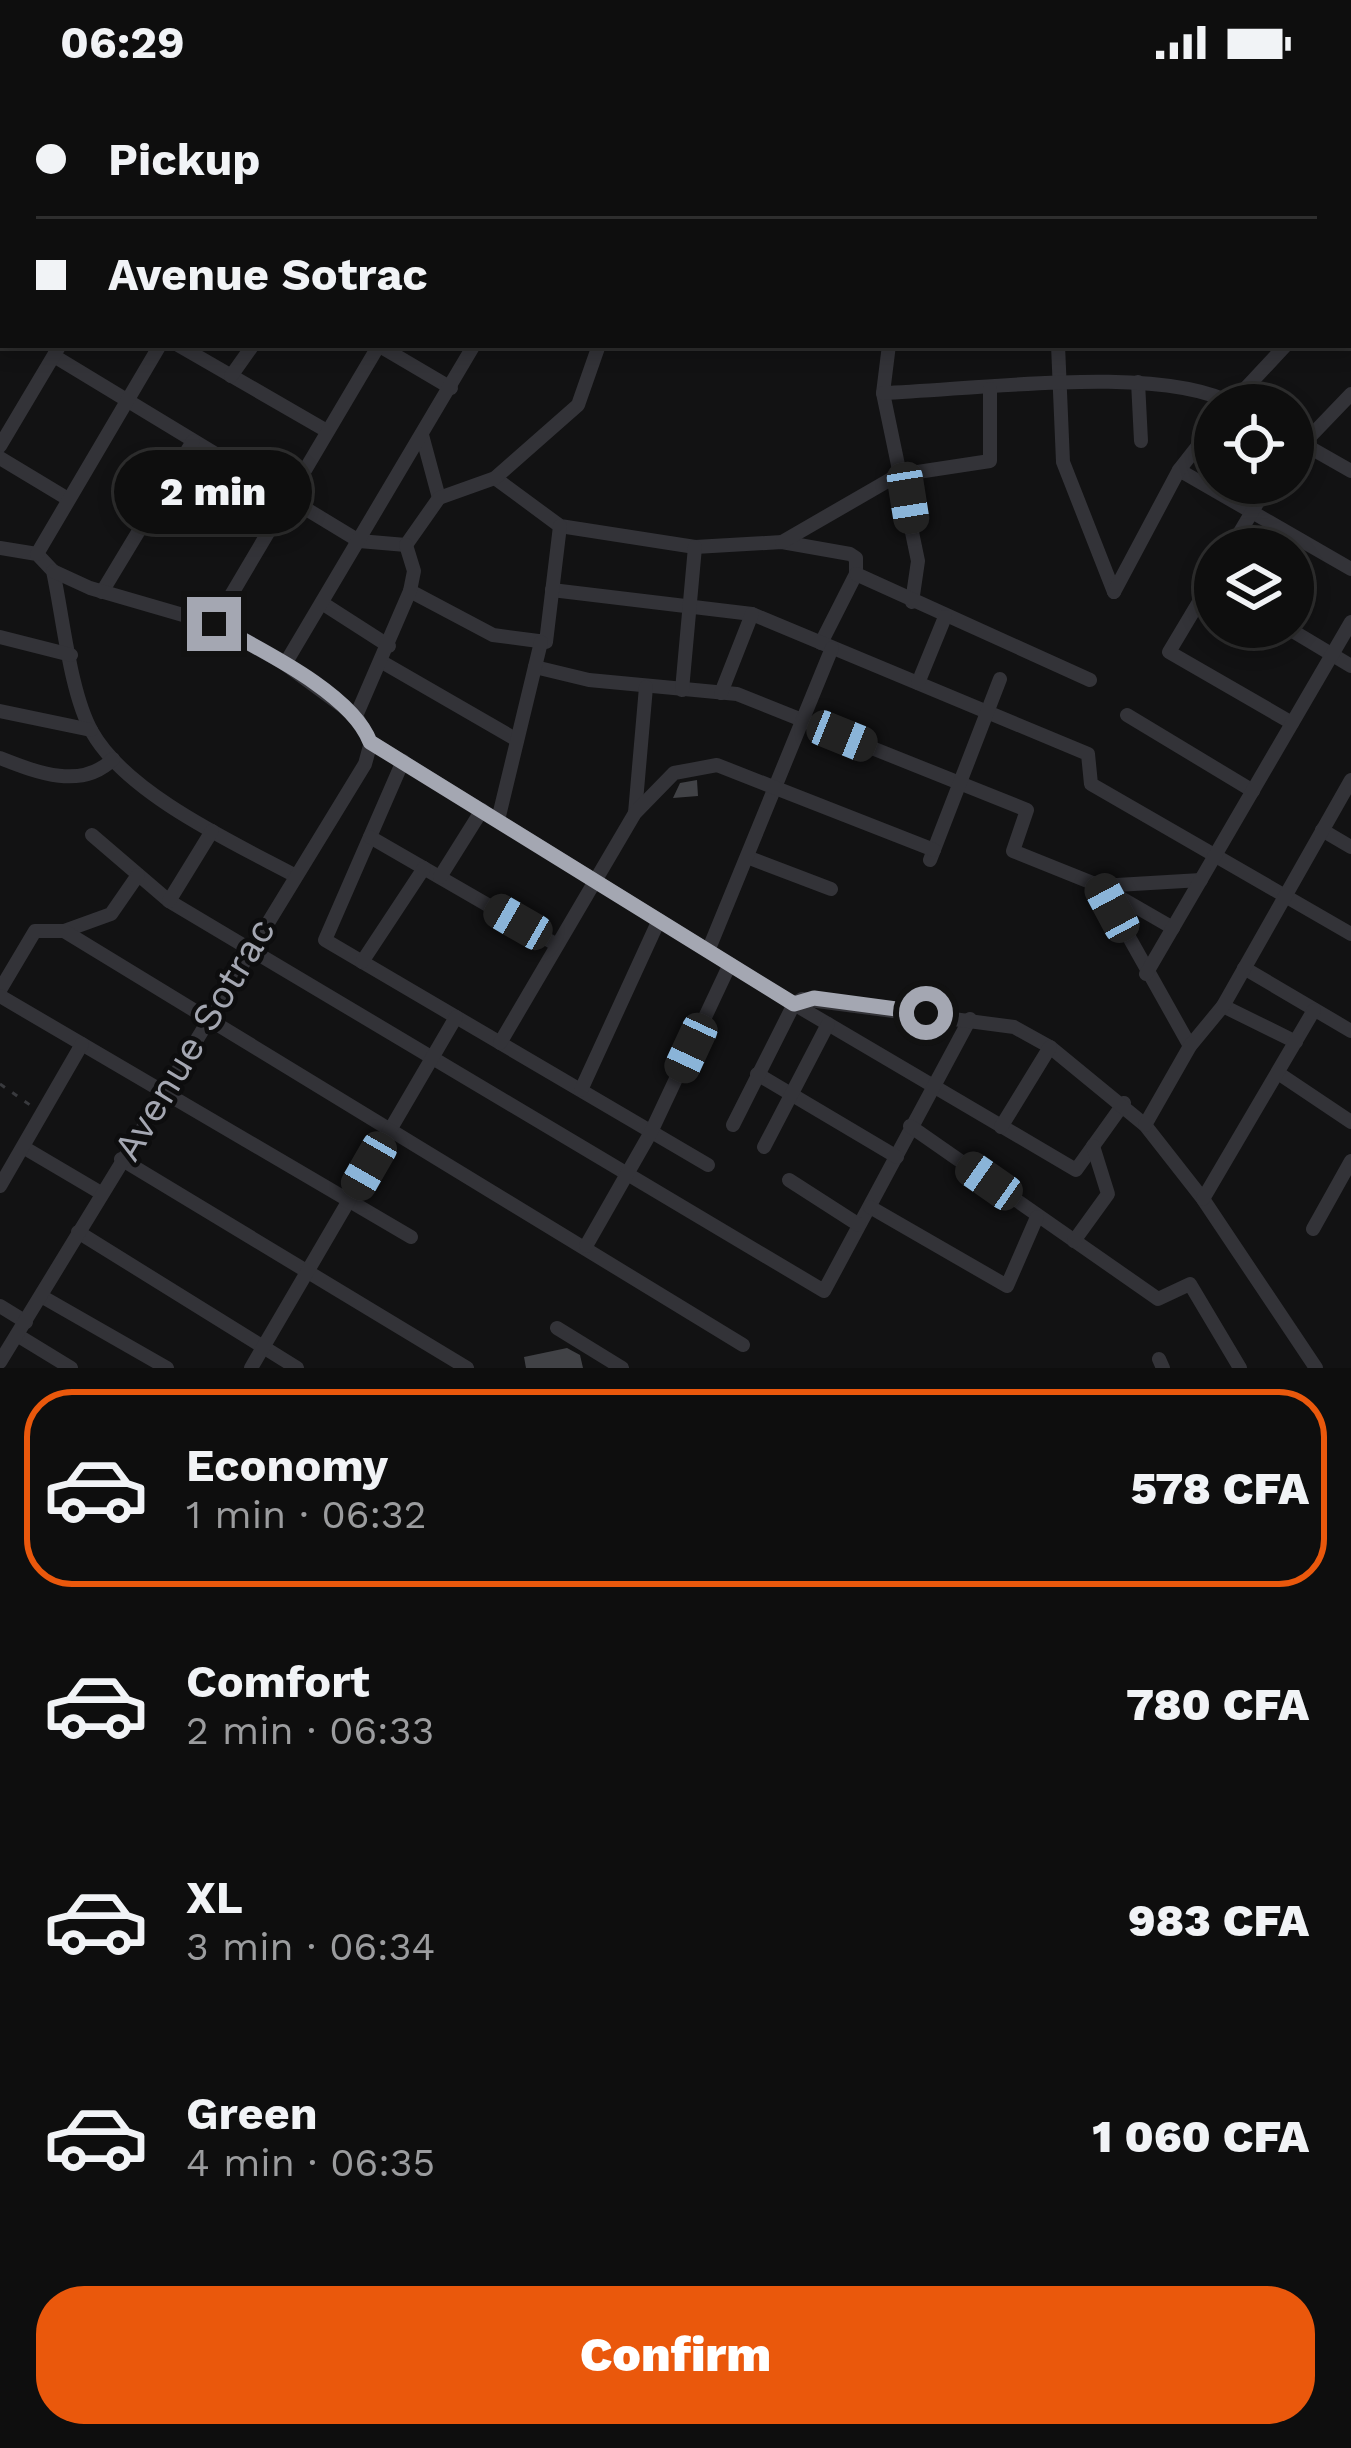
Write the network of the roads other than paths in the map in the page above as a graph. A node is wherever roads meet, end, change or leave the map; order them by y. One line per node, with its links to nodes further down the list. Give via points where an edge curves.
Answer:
1 (158, 348): 21 (street)
2 (183, 348): 12 (street)
3 (251, 348): 12 (street)
4 (377, 348): 23 (street)
5 (384, 348): 16 (street)
6 (472, 348): 16 (street)
7 (597, 348): 34 (street, via 578,405)
8 (889, 348): 19 (street)
9 (1058, 348): 15 (street)
10 (1283, 348): 14 (street)
11 (57, 351): 21 (street); 27 (street)
12 (231, 376): 23 (street)
13 (1138, 382): 15 (street); 18 (street); 26 (street)
14 (1250, 384)
15 (1060, 386): 17 (street); 31 (street, via 1063,461 1114,592)
16 (452, 388): 24 (street)
17 (990, 389): 19 (street); 33 (street, via 990,461)
18 (1194, 389)
19 (883, 393): 33 (street)
20 (1351, 394): 22 (street)
21 (127, 401): 25 (street); 37 (street)
22 (1314, 426)
23 (327, 430): 35 (street)
24 (422, 435): 36 (street); 42 (street)
25 (193, 441): 35 (street); 53 (street)
26 (1141, 441)
27 (0, 446)
28 (1194, 451): 31 (street)
29 (1314, 451): 32 (street)
30 (0, 458): 37 (street)
31 (1179, 470): 39 (street)
32 (1350, 470)
33 (898, 475): 43 (street); 54 (street, via 918,561)
34 (494, 478): 36 (street); 40 (street)
35 (288, 498): 42 (street); 61 (street)
36 (439, 498): 44 (street)
37 (68, 499): 47 (street)
38 (1257, 504): 39 (street)
39 (1252, 512): 41 (street); 48 (street)
40 (560, 526): 45 (street); 51 (street)
41 (1243, 528)
42 (359, 541): 44 (street); 55 (street)
43 (782, 542): 45 (street); 50 (street, via 850,554)
44 (406, 545): 52 (street)
45 (695, 547): 56 (street)
46 (0, 548): 47 (street)
47 (37, 554): 49 (street)
48 (1351, 568)
49 (53, 571): 53 (street); 67 (street)
50 (856, 574): 54 (street); 66 (street)
51 (552, 590): 56 (street); 63 (street)
52 (410, 591): 63 (street, via 494,634); 65 (street)
53 (102, 592): 61 (street)
54 (912, 602): 59 (street)
55 (322, 603): 65 (street); 70 (street)
56 (690, 606): 58 (street); 77 (street)
57 (1194, 613): 84 (street, via 1169,652)
58 (752, 614): 66 (street); 78 (street)
59 (945, 617): 74 (street); 75 (street)
60 (1351, 622): 68 (street)
61 (214, 624): 70 (street)
62 (0, 637): 67 (street)
63 (541, 642): 72 (street)
64 (1314, 644): 68 (street)
65 (389, 646): 69 (street)
66 (827, 646): 75 (street); 83 (street)
67 (70, 655): 85 (street)
68 (1332, 655): 71 (street); 84 (street)
69 (382, 662): 82 (street); 86 (street)
70 (285, 664): 82 (street)
71 (1351, 666)
72 (535, 667): 76 (street); 86 (street)
73 (1000, 679): 79 (street)
74 (1090, 680)
75 (918, 682): 79 (street)
76 (646, 687): 77 (street); 96 (street)
77 (682, 689): 78 (street)
78 (721, 693): 83 (street)
79 (988, 710): 92 (street); 103 (street, via 1088,754 1091,784)
80 (0, 711): 85 (street)
81 (1127, 715): 94 (street)
82 (356, 716): 87 (street)
83 (803, 720): 92 (street); 93 (street)
84 (1292, 723): 94 (street)
85 (91, 730): 89 (street)
86 (517, 740): 97 (street)
87 (370, 742): 90 (street); 107 (street, Avenue Sotrac, via 365,764)
88 (0, 758): 89 (street, via 83,778)
89 (113, 759): 99 (street)
90 (403, 761): 95 (street); 101 (street)
91 (1351, 780): 98 (street)
92 (961, 783): 93 (street, via 932,855); 111 (street, via 1027,810 1013,851)
93 (776, 787): 96 (street, via 717,765 688,769); 104 (street)
94 (1252, 791): 103 (street)
95 (482, 810): 97 (street); 108 (street)
96 (635, 813): 110 (street)
97 (498, 820): 110 (street)
98 (1322, 830): 102 (street); 113 (street)
99 (212, 831): 107 (street); 114 (street)
100 (92, 835): 106 (street)
101 (370, 837): 105 (street); 122 (street, via 325,940)
102 (1351, 847)
103 (1215, 855): 109 (street); 113 (street)
104 (747, 857): 112 (street); 121 (street)
105 (424, 868): 108 (street); 122 (street)
106 (138, 874): 114 (street); 117 (street, via 111,914)
107 (295, 875): 120 (street, Avenue Sotrac)
108 (440, 877): 119 (street)
109 (1201, 880): 111 (street); 116 (street)
110 (595, 881): 115 (street); 119 (street)
111 (1100, 886): 116 (street); 125 (street)
112 (831, 890)
113 (1287, 895): 118 (street); 124 (street)
114 (169, 901): 120 (street)
115 (659, 920): 121 (street); 144 (street)
116 (1173, 928): 125 (street)
117 (64, 931): 126 (street, via 34,931); 132 (street)
118 (1351, 934)
119 (557, 945): 136 (street)
120 (248, 948): 132 (street, Avenue Sotrac); 140 (street)
121 (709, 951): 123 (street)
122 (362, 962): 130 (street)
123 (730, 964): 127 (street); 154 (street)
124 (1244, 968): 128 (street); 129 (street)
125 (1147, 974): 138 (street)
126 (0, 993): 137 (street)
127 (794, 1004): 131 (street, via 814,998); 133 (street); 142 (street)
128 (1223, 1006): 135 (street); 138 (street)
129 (1314, 1010): 134 (street); 135 (street)
130 (456, 1017): 136 (street); 140 (street)
131 (970, 1019): 139 (street, via 1014,1027); 143 (street)
132 (204, 1021): 145 (street, Avenue Sotrac); 153 (street)
133 (828, 1024): 143 (street); 146 (street)
134 (1351, 1030)
135 (1296, 1042): 141 (street)
136 (500, 1043): 144 (street)
137 (82, 1044): 145 (street); 156 (street)
138 (1190, 1046): 150 (street)
139 (1050, 1047): 147 (street); 152 (street)
140 (432, 1059): 153 (street); 162 (street)
141 (1278, 1073): 148 (street); 166 (street)
142 (757, 1074): 146 (street); 149 (street)
143 (932, 1086): 151 (street); 152 (street)
144 (581, 1090): 154 (street)
145 (161, 1091): 159 (street, Avenue Sotrac); 167 (street)
146 (788, 1093): 157 (street); 158 (street)
147 (1124, 1102): 150 (street); 155 (street)
148 (1351, 1122)
149 (733, 1125)
150 (1145, 1125): 166 (street)
151 (910, 1126): 158 (street); 169 (street)
152 (1001, 1126): 155 (street, via 1076,1169)
153 (390, 1131): 167 (street); 175 (street)
154 (652, 1132): 161 (street); 162 (street)
155 (1093, 1146): 174 (street, via 1108,1194)
156 (23, 1147): 164 (street); 165 (street)
157 (764, 1147)
158 (897, 1157): 168 (street)
159 (121, 1159): 165 (street, Avenue Sotrac); 176 (street)
160 (1351, 1161): 171 (street)
161 (708, 1165)
162 (625, 1178): 170 (street, via 824,1291); 175 (street)
163 (789, 1180): 170 (street)
164 (0, 1186)
165 (101, 1193): 172 (street, Avenue Sotrac)
166 (1204, 1199): 193 (street)
167 (348, 1202): 173 (street); 176 (street)
168 (870, 1207): 169 (street, via 1007,1286); 170 (street)
169 (1037, 1217): 174 (street)
170 (859, 1225)
171 (1313, 1229)
172 (78, 1232): 177 (street, Avenue Sotrac); 182 (street)
173 (411, 1237)
174 (1074, 1241): 192 (street, via 1158,1299 1190,1285)
175 (586, 1246): 181 (street)
176 (307, 1272): 182 (street); 189 (street)
177 (41, 1297): 180 (street, Avenue Sotrac); 186 (street)
178 (0, 1306): 180 (street)
179 (557, 1328): 183 (street)
180 (21, 1329): 184 (street, Avenue Sotrac); 185 (street)
181 (743, 1345)
182 (263, 1347): 187 (street); 188 (street)
183 (599, 1352): 190 (street); 191 (street)
184 (0, 1362)
185 (71, 1368)
186 (167, 1368)
187 (251, 1368)
188 (297, 1368)
189 (467, 1368)
190 (591, 1368)
191 (622, 1368)
192 (1240, 1368)
193 (1316, 1368)

